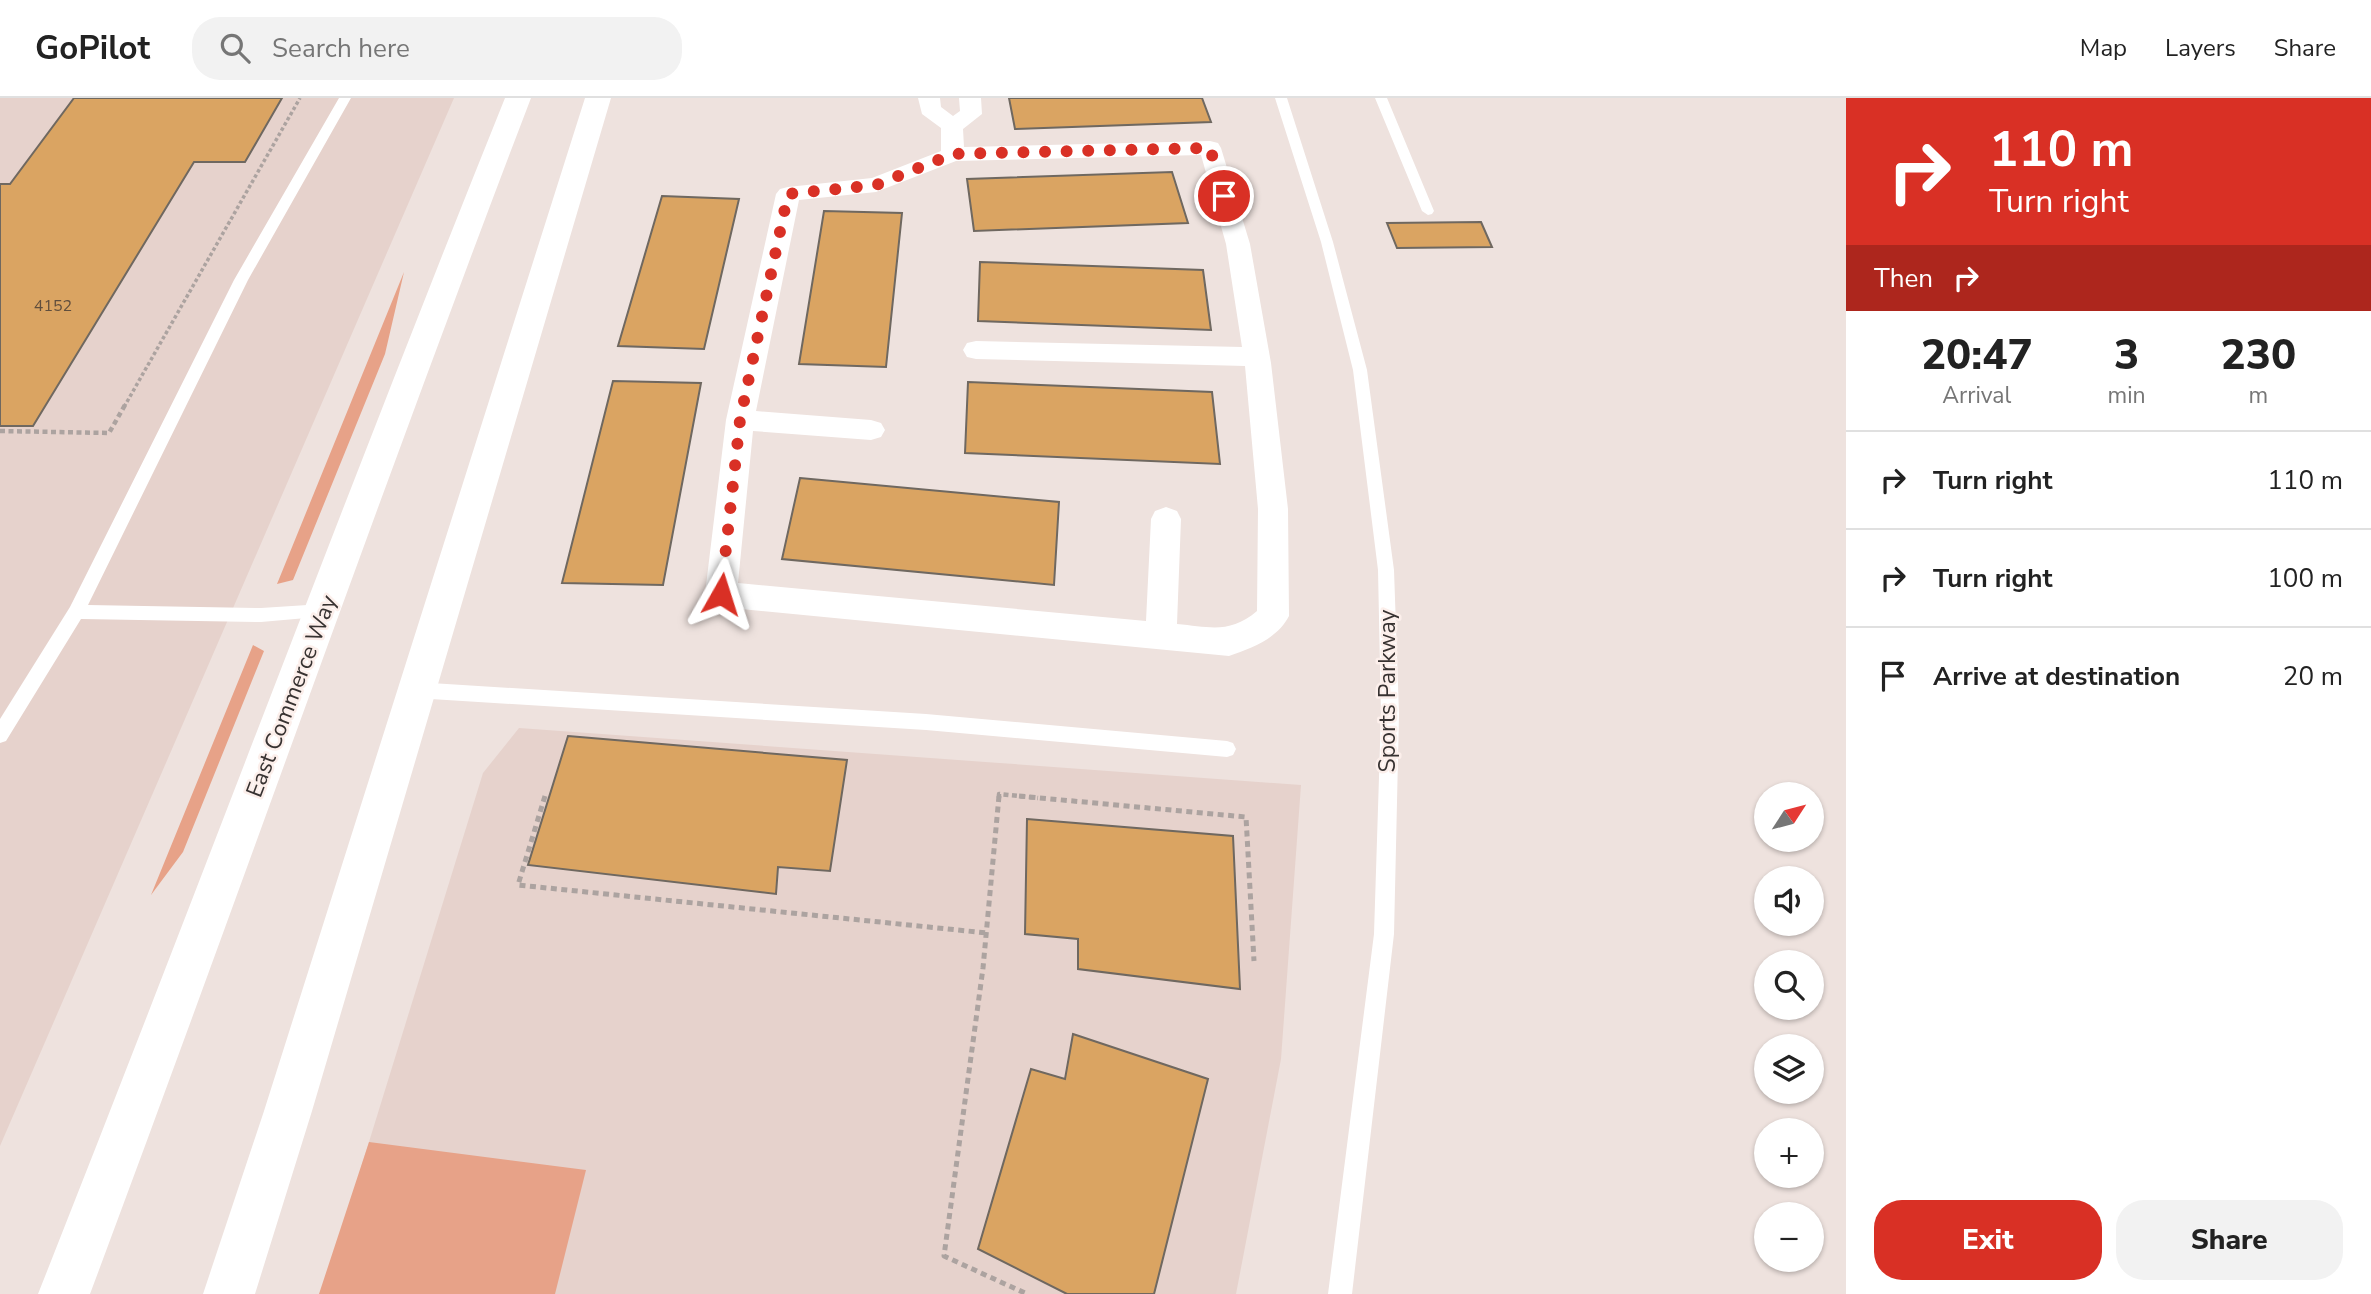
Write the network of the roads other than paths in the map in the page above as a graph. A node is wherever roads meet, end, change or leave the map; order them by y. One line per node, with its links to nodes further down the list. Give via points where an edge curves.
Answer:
1 (345, 98): 17 (lane, via 241,280)
2 (518, 98): 16 (main road, East Commerce Way)
3 (598, 98): 19 (main road)
4 (929, 98): 8 (street, via 930,109)
5 (970, 98): 8 (street, via 971,114)
6 (1282, 98): 24 (lane, Sports Parkway, via 1327,242 1360,370 1386,570 1390,714 1384,934)
7 (1381, 98): 10 (lane)
8 (952, 126): 9 (street)
9 (953, 154): 12 (street, via 1210,148 1238,244); 13 (street, via 876,185 788,194)
10 (1427, 211)
11 (976, 350): 12 (street)
12 (1256, 357): 18 (street, via 1273,509 1273,616 1258,629 1228,642)
13 (740, 420): 14 (street); 18 (street, via 721,594)
14 (871, 430)
15 (1166, 519): 18 (street)
16 (323, 611): 17 (lane, via 261,615); 22 (main road, East Commerce Way)
17 (76, 612): 20 (lane)
18 (1161, 636)
19 (415, 690): 21 (lane, via 926,722); 23 (main road)
20 (0, 735)
21 (1227, 749)
22 (64, 1294)
23 (229, 1294)
24 (1340, 1294)

